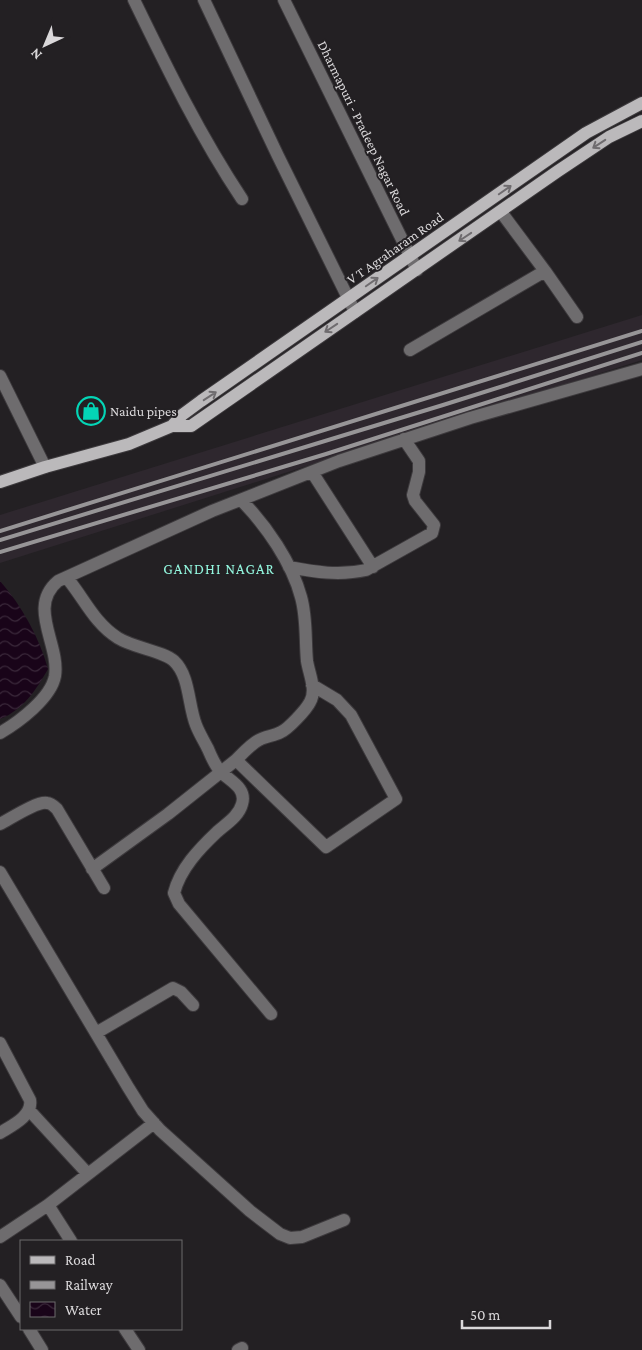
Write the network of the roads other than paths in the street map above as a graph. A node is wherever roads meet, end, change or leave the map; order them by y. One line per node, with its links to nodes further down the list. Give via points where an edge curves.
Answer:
1 (134, 0): 6 (street, via 211,151)
2 (204, 0): 11 (street)
3 (284, 0): 8 (street, Dharmapuri - Pradeep Nagar Road)
4 (642, 103): 8 (main road, V T Agraharam Road, one-way to 4, via 586,134)
5 (642, 121): 7 (main road, V T Agraharam Road, one-way to 7, via 610,137)
6 (242, 199)
7 (501, 212): 9 (main road, V T Agraharam Road, one-way to 9); 10 (street)
8 (410, 256): 9 (street, Dharmapuri - Pradeep Nagar Road); 11 (main road, V T Agraharam Road, one-way to 8)
9 (417, 270): 12 (main road, V T Agraharam Road)
10 (545, 271): 13 (street); 14 (street)
11 (348, 299): 12 (street); 17 (main road, V T Agraharam Road, one-way to 11, via 182,415)
12 (355, 312): 17 (main road, V T Agraharam Road, one-way to 17, via 191,426)
13 (577, 317)
14 (410, 350)
15 (642, 369): 18 (street)
16 (0, 376): 19 (street)
17 (172, 426): 19 (main road, V T Agraharam Road, via 129,444)
18 (404, 438): 20 (street); 24 (street, via 419,461 413,495 434,529 428,536)
19 (45, 467): 21 (main road, V T Agraharam Road)
20 (312, 472): 22 (street); 24 (street)
21 (0, 482)
22 (241, 500): 23 (street, via 256,515); 25 (street)
23 (289, 567): 24 (street, via 332,574 354,573); 26 (street, via 301,597)
24 (373, 567)
25 (67, 578): 27 (street, via 52,586 45,599 44,611 56,660 54,678 31,711); 29 (street, via 107,631 136,647 163,654 175,662 186,685 195,725)
26 (312, 685): 28 (street, via 311,701 282,732 258,740); 28 (street, via 337,700 351,715 396,799 326,847)
27 (0, 733)
28 (236, 760): 29 (street)
29 (220, 771): 31 (street, via 168,814); 35 (street, via 237,785 243,802 239,811 202,846 183,872 174,893 179,904)
30 (0, 824): 31 (street, via 38,804 52,805)
31 (92, 869): 33 (street)
32 (0, 872): 36 (street)
33 (104, 888)
34 (193, 1005): 36 (street, via 173,988)
35 (271, 1014)
36 (96, 1034): 39 (street, via 143,1111)
37 (0, 1042): 38 (street, via 30,1100)
38 (30, 1110): 40 (street); 41 (street)
39 (154, 1123): 41 (street); 43 (street, via 250,1211 280,1234 290,1238 302,1237)
40 (0, 1133)
41 (88, 1174): 42 (street)
42 (48, 1205): 44 (street); 45 (street)
43 (344, 1220)
44 (0, 1237)
45 (70, 1240)
46 (0, 1284): 47 (street)
47 (20, 1315)
48 (30, 1330): 50 (street)
49 (127, 1330): 51 (street)
50 (42, 1350)
51 (139, 1350)

